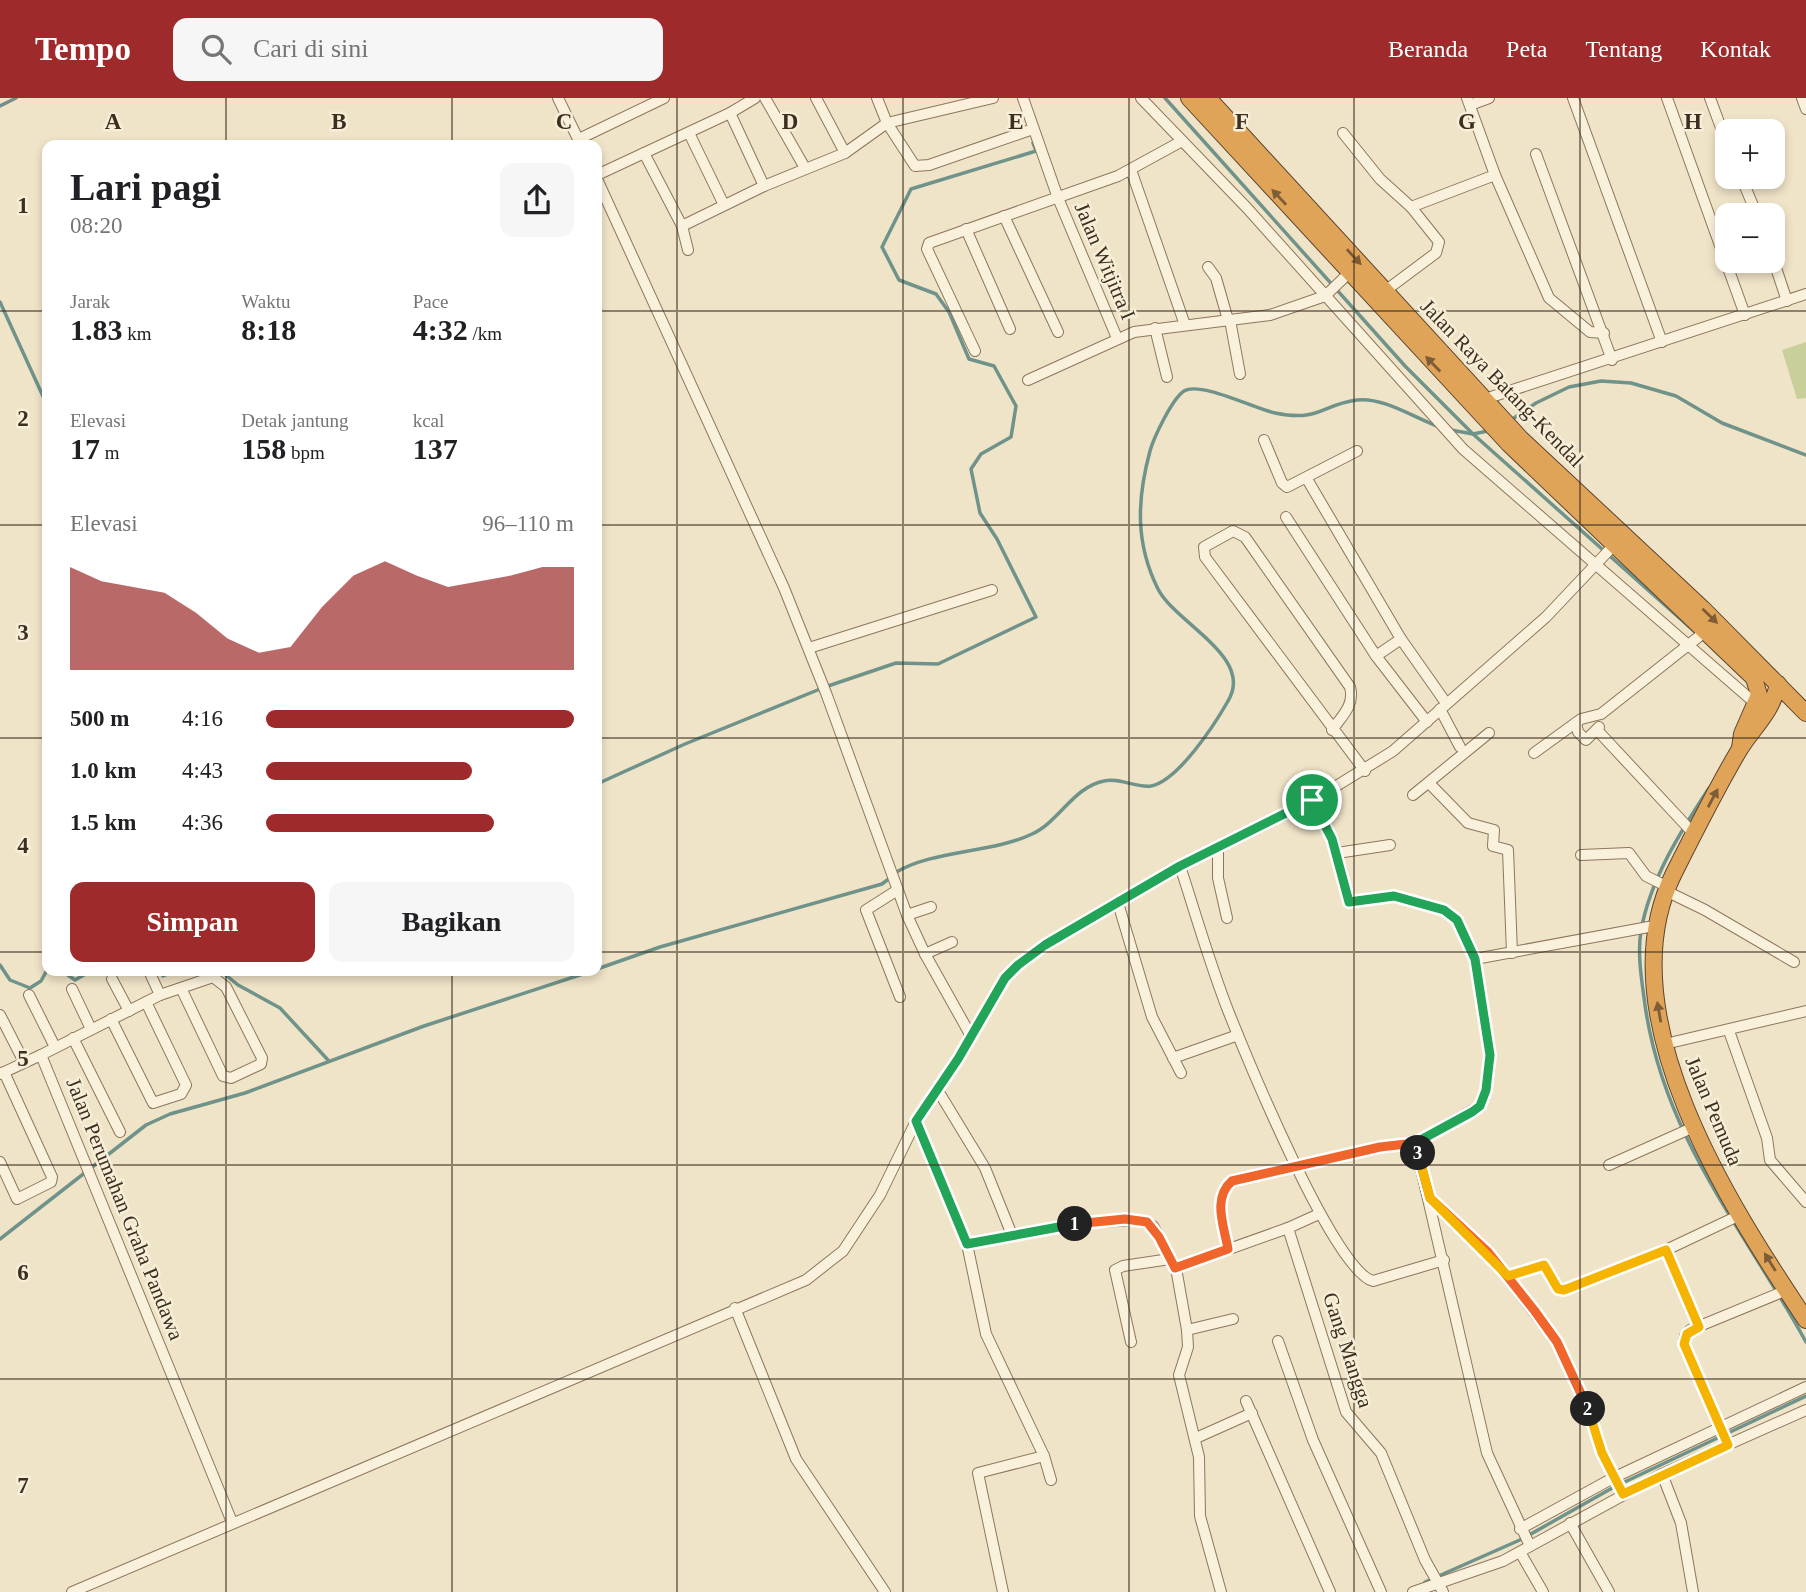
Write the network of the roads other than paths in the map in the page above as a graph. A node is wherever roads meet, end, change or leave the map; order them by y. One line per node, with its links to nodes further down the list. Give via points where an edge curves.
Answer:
1 (558, 98): 25 (street)
2 (664, 98): 26 (street)
3 (755, 98): 19 (street)
4 (765, 98): 31 (street)
5 (816, 98): 29 (street)
6 (877, 98): 21 (street)
7 (993, 98): 21 (street)
8 (1023, 98): 22 (street, Jalan Witjitra I)
9 (1141, 98): 27 (street)
10 (1189, 98): 46 (highway, Jalan Raya Batang-Kendal, one-way to 10)
11 (1208, 98): 47 (highway, Jalan Raya Batang-Kendal, one-way to 47)
12 (1489, 98): 17 (street)
13 (1573, 98): 59 (street)
14 (1667, 98): 51 (street)
15 (1710, 98): 20 (street)
16 (1802, 98): 18 (street)
17 (1469, 101): 34 (street)
18 (1806, 109)
19 (730, 113): 23 (street); 35 (street)
20 (1718, 119)
21 (887, 123): 22 (street, via 909,160 922,167); 29 (street)
22 (1034, 130): 37 (street, Jalan Witjitra I)
23 (689, 132): 28 (street); 38 (street)
24 (1343, 133): 39 (street, via 1380,179)
25 (579, 140)
26 (584, 140)
27 (1182, 141): 32 (street); 48 (street)
28 (644, 153): 33 (street); 41 (street)
29 (845, 153): 31 (street)
30 (1536, 154): 57 (street)
31 (805, 168): 35 (street)
32 (1131, 170): 37 (street); 53 (street)
33 (602, 174)
34 (1496, 175): 39 (street); 57 (street, via 1549,298 1590,332)
35 (764, 186): 38 (street)
36 (602, 188): 76 (street)
37 (1058, 198): 40 (street); 58 (street, Jalan Witjitra I)
38 (724, 205): 41 (street)
39 (1411, 207): 47 (street, via 1440,248)
40 (1004, 216): 42 (street); 56 (street)
41 (682, 226): 43 (street)
42 (965, 229): 55 (street); 60 (street, via 932,241 927,249)
43 (688, 250)
44 (1208, 267): 52 (street)
45 (1778, 273): 50 (street)
46 (1346, 276): 48 (street); 65 (highway, Jalan Raya Batang-Kendal, one-way to 46)
47 (1385, 291): 65 (highway, Jalan Raya Batang-Kendal)
48 (1327, 294): 52 (street, via 1270,315); 72 (street, via 1450,436)
49 (1806, 295): 50 (street)
50 (1787, 301): 51 (street)
51 (1745, 315): 59 (street)
52 (1229, 320): 53 (street); 62 (street)
53 (1185, 325): 54 (street)
54 (1155, 328): 58 (street); 63 (street)
55 (1010, 329)
56 (1058, 332)
57 (1604, 333): 61 (street)
58 (1117, 338): 64 (street)
59 (1662, 342): 61 (street)
60 (975, 351)
61 (1612, 359): 65 (street, via 1549,375)
62 (1240, 374)
63 (1167, 377)
64 (1028, 380)
65 (1485, 406): 67 (highway, Jalan Raya Batang-Kendal)
66 (1264, 440): 69 (street, via 1284,486)
67 (1513, 440): 71 (highway, Jalan Raya Batang-Kendal); 79 (highway, Jalan Raya Batang-Kendal, one-way to 79, via 1703,609)
68 (1357, 451): 69 (street)
69 (1307, 478): 75 (street)
70 (1286, 517): 77 (street)
71 (1614, 545): 72 (street); 74 (highway, Jalan Raya Batang-Kendal)
72 (1600, 563): 74 (street); 81 (street, via 1546,617)
73 (992, 590): 76 (street)
74 (1698, 638): 78 (highway, Jalan Raya Batang-Kendal); 80 (street); 83 (street)
75 (1401, 639): 77 (street); 81 (street)
76 (809, 648): 102 (street)
77 (1376, 656): 84 (street)
78 (1754, 678): 80 (highway, Jalan Pemuda, via 1759,695)
79 (1777, 684): 82 (highway, Jalan Raya Batang-Kendal); 90 (highway, Jalan Pemuda, via 1772,705)
80 (1756, 704): 90 (highway, Jalan Pemuda)
81 (1443, 706): 84 (street); 89 (street)
82 (1806, 713)
83 (1601, 714): 85 (street); 87 (street)
84 (1427, 722): 92 (street)
85 (1576, 723): 87 (street, via 1586,740); 91 (street)
86 (1332, 730): 86 (street, via 1205,557 1204,547 1228,533 1241,533 1298,612 1350,687 1349,707); 92 (street)
87 (1598, 731): 96 (street)
88 (1489, 733): 93 (street)
89 (1460, 747)
90 (1740, 748): 96 (highway, Jalan Pemuda, one-way to 90)
91 (1534, 753)
92 (1364, 771): 95 (street)
93 (1429, 783): 94 (street); 110 (street, via 1468,822 1493,829 1493,846 1508,850)
94 (1413, 795)
95 (1312, 800): 98 (street); 99 (street)
96 (1692, 831): 103 (highway, Jalan Pemuda)
97 (1390, 845): 99 (street)
98 (1218, 847): 101 (street); 107 (street, via 1218,878)
99 (1337, 853): 112 (street, via 1349,902 1394,896 1444,910 1457,920)
100 (1581, 855): 103 (street, via 1629,853 1646,876)
101 (1180, 866): 104 (street); 128 (street)
102 (895, 886): 106 (street); 120 (street, via 866,910)
103 (1665, 887): 108 (highway, Jalan Pemuda); 113 (street)
104 (1118, 903): 129 (street, via 1018,965 1005,978); 134 (street, via 1152,1017)
105 (931, 907): 106 (street)
106 (907, 915): 111 (street)
107 (1227, 918)
108 (1651, 927): 110 (street); 131 (highway, Jalan Pemuda, one-way to 108)
109 (952, 942): 111 (street)
110 (1512, 953): 112 (street)
111 (925, 954): 129 (street)
112 (1475, 959): 142 (street, via 1490,1055 1486,1090 1480,1106 1472,1112)
113 (1794, 962)
114 (151, 976): 119 (street)
115 (112, 979): 122 (street)
116 (181, 988): 116 (street, via 213,977 221,983 262,1058 261,1064 231,1078 223,1076); 119 (street)
117 (72, 989): 126 (street)
118 (29, 995): 132 (street)
119 (160, 995): 121 (street)
120 (900, 997)
121 (146, 1002): 122 (street); 125 (street, via 186,1085 181,1094 153,1103)
122 (129, 1011): 125 (street)
123 (1806, 1011): 127 (street)
124 (0, 1015): 135 (street)
125 (111, 1019): 126 (street)
126 (91, 1029): 130 (street)
127 (1729, 1031): 131 (street); 147 (street, via 1767,1138 1768,1155)
128 (1238, 1035): 134 (street); 145 (street)
129 (971, 1037): 138 (street)
130 (73, 1038): 132 (street); 141 (street)
131 (1665, 1044): 140 (highway, Jalan Pemuda)
132 (55, 1047): 133 (street)
133 (41, 1055): 135 (street); 176 (street, Jalan Perumahan Graha Pandawa)
134 (1173, 1058): 137 (street)
135 (24, 1062): 136 (street)
136 (2, 1073): 143 (street, via 51,1182 18,1199)
137 (1181, 1073)
138 (937, 1089): 139 (street); 151 (street, via 985,1168)
139 (916, 1121): 152 (street); 159 (street, via 880,1195 843,1251 806,1280)
140 (1692, 1128): 144 (street); 149 (highway, Jalan Pemuda)
141 (120, 1132)
142 (1415, 1143): 145 (street); 146 (street)
143 (0, 1162)
144 (1609, 1165)
145 (1298, 1167): 148 (street); 153 (street, via 1226,1186 1220,1204)
146 (1430, 1198): 155 (street); 157 (street)
147 (1806, 1202)
148 (1318, 1214): 150 (street); 155 (street, via 1366,1279 1382,1279)
149 (1737, 1217): 154 (street); 158 (highway, Jalan Pemuda, one-way to 149)
150 (1288, 1228): 153 (street); 179 (street, Gang Mangga, via 1346,1412 1381,1453)
151 (1012, 1235): 152 (street); 156 (street, via 1079,1223 1139,1220 1153,1226)
152 (967, 1244): 172 (street, via 986,1334)
153 (1228, 1249): 156 (street)
154 (1666, 1250): 157 (street, via 1564,1290 1558,1289 1544,1265); 162 (street)
155 (1444, 1260): 178 (street, via 1488,1453)
156 (1173, 1264): 163 (street); 165 (street, via 1115,1270)
157 (1508, 1276): 175 (street, via 1557,1342)
158 (1782, 1292): 160 (highway, Jalan Pemuda); 162 (street)
159 (735, 1308): 176 (street); 182 (street, via 796,1459)
160 (1804, 1313)
161 (1233, 1319): 163 (street)
162 (1699, 1327): 170 (street, via 1687,1334 1684,1344)
163 (1187, 1330): 171 (street, via 1188,1347 1180,1375)
164 (1278, 1341): 180 (street, via 1313,1440)
165 (1131, 1342)
166 (1806, 1387): 170 (street)
167 (1246, 1401): 169 (street)
168 (1806, 1410): 170 (street)
169 (1252, 1413): 171 (street); 185 (street)
170 (1725, 1437): 173 (street); 175 (street)
171 (1196, 1438): 184 (street, via 1202,1480 1200,1516)
172 (1044, 1456): 174 (street); 183 (street, via 978,1473)
173 (1662, 1474): 175 (street); 189 (street, via 1681,1523)
174 (1051, 1480)
175 (1617, 1486): 177 (street); 178 (street)
176 (232, 1522): 181 (street)
177 (1570, 1523): 178 (street); 188 (street)
178 (1524, 1540): 179 (street, via 1503,1561); 187 (street)
179 (1439, 1585): 186 (street)
180 (1381, 1591)
181 (72, 1592)
182 (885, 1592)
183 (1003, 1592)
184 (1221, 1592)
185 (1330, 1592)
186 (1413, 1592)
187 (1543, 1592)
188 (1609, 1592)
189 (1693, 1592)

